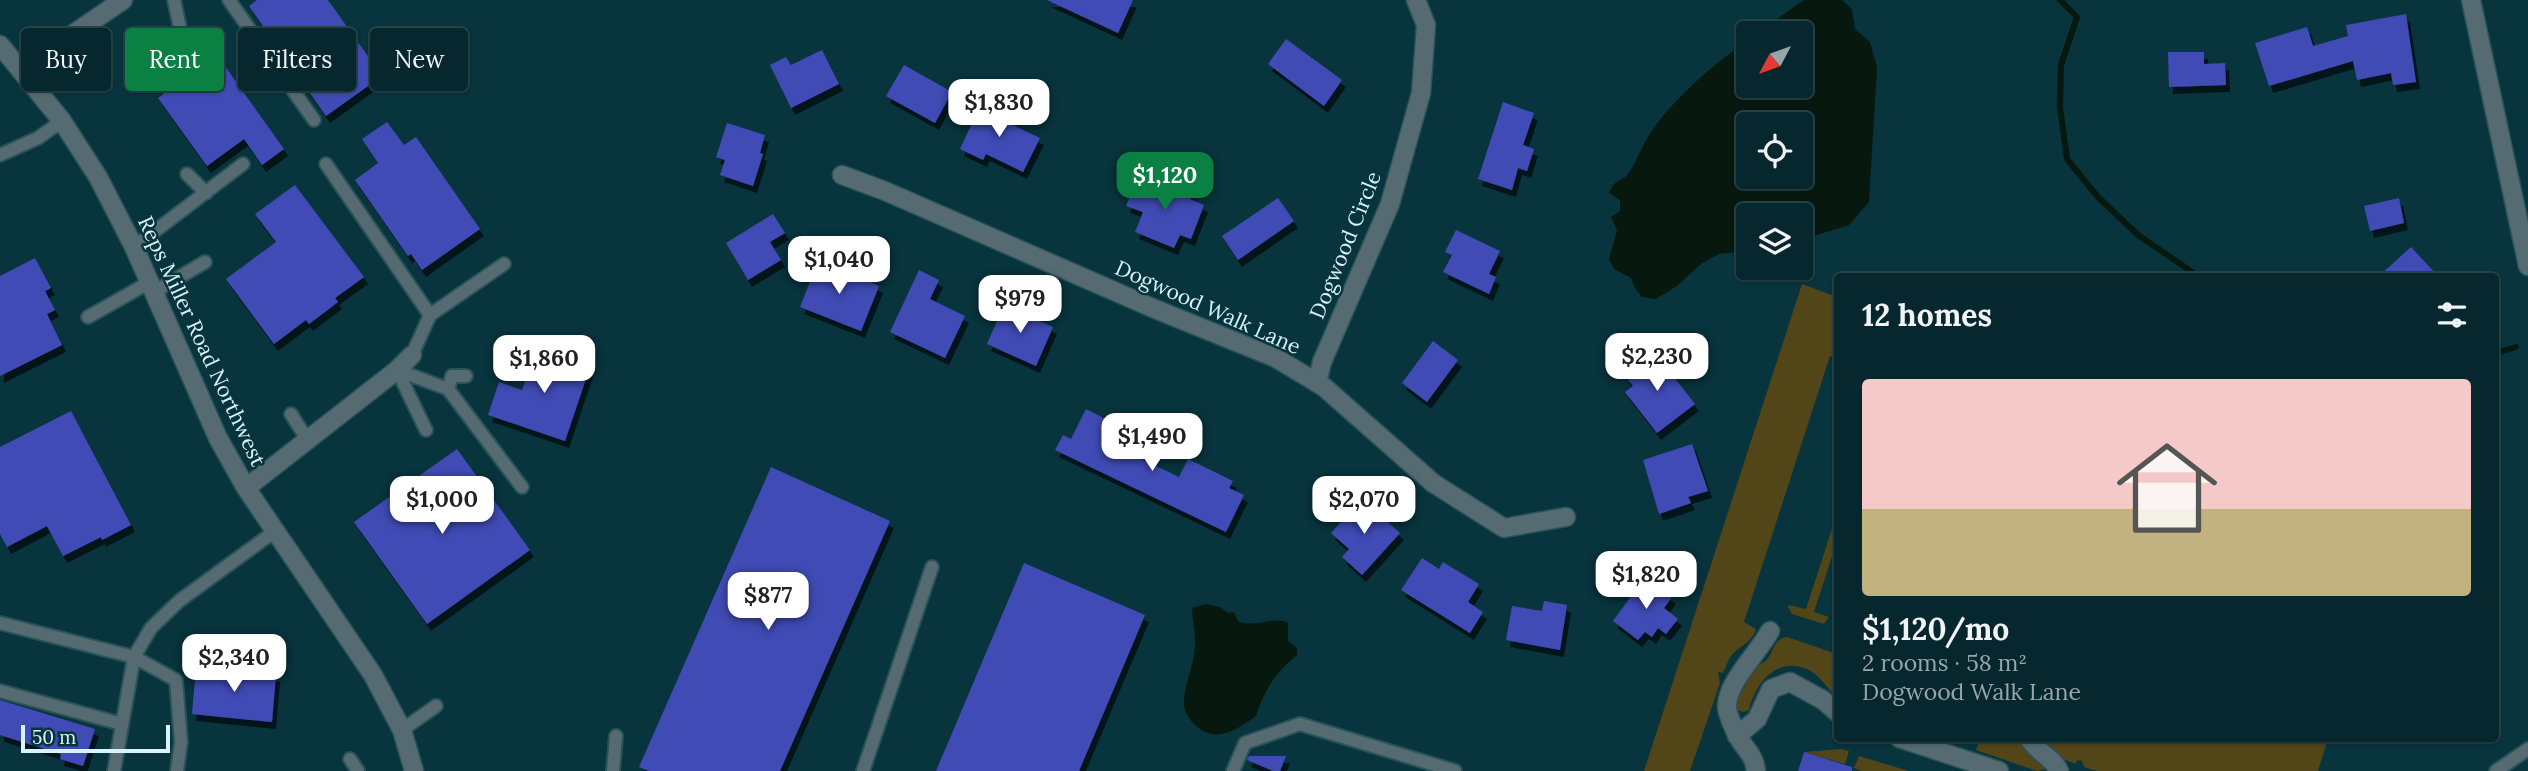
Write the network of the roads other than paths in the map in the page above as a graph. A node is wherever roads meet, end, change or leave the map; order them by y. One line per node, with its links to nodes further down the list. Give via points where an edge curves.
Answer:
1 (174, 0): 7 (lane)
2 (229, 0): 11 (lane)
3 (1416, 0): 29 (street, Dogwood Circle, via 1426,25 1420,93 1390,204)
4 (2471, 0): 22 (street)
5 (119, 1): 6 (street)
6 (80, 28)
7 (180, 28)
8 (0, 45): 9 (street, Reps Miller Road Northwest)
9 (21, 68)
10 (39, 91): 12 (street, Reps Miller Road Northwest)
11 (314, 120)
12 (62, 121): 13 (lane); 19 (street, Reps Miller Road Northwest)
13 (0, 155)
14 (243, 164): 18 (lane)
15 (326, 164): 24 (lane)
16 (187, 174): 18 (lane)
17 (842, 174): 29 (street, Dogwood Walk Lane, via 1276,358)
18 (206, 193): 19 (lane)
19 (134, 247): 23 (street, Reps Miller Road Northwest)
20 (205, 262): 23 (lane)
21 (504, 264): 24 (lane)
22 (2528, 266)
23 (152, 287): 25 (lane); 35 (street, Reps Miller Road Northwest, via 218,438)
24 (430, 315): 26 (lane)
25 (88, 317)
26 (412, 355): 27 (street)
27 (397, 370): 30 (lane); 32 (lane); 33 (street)
28 (466, 376): 30 (lane, via 452,376)
29 (1317, 383): 36 (street, Dogwood Walk Lane, via 1433,483 1504,528)
30 (448, 389): 34 (lane)
31 (292, 414): 33 (lane)
32 (426, 429)
33 (307, 439): 35 (street)
34 (522, 486)
35 (246, 488): 37 (street, Reps Miller Road Northwest)
36 (1566, 517)
37 (275, 531): 41 (lane, via 179,601 151,628); 46 (street, Reps Miller Road Northwest, via 373,675)
38 (933, 567): 58 (lane)
39 (0, 623): 41 (lane)
40 (1770, 631): 48 (street, via 1738,673 1726,706)
41 (134, 657): 45 (lane); 54 (lane, via 176,680 181,742)
42 (0, 691): 45 (lane)
43 (436, 706): 46 (lane)
44 (1834, 710): 48 (street, via 1790,682 1771,688 1757,719)
45 (122, 724): 53 (lane)
46 (402, 730): 56 (street, Reps Miller Road Northwest)
47 (616, 736): 57 (lane)
48 (1737, 736): 61 (street, via 1755,760)
49 (1911, 742): 62 (street)
50 (2031, 742): 63 (street)
51 (2528, 749): 64 (lane)
52 (351, 759): 55 (lane)
53 (114, 771)
54 (177, 771)
55 (358, 771)
56 (414, 771)
57 (614, 771)
58 (863, 771)
59 (1233, 771): 60 (lane, via 1245,743 1300,724)
60 (1454, 771)
61 (1756, 771)
62 (1999, 771)
63 (2059, 771)
64 (2496, 771)

